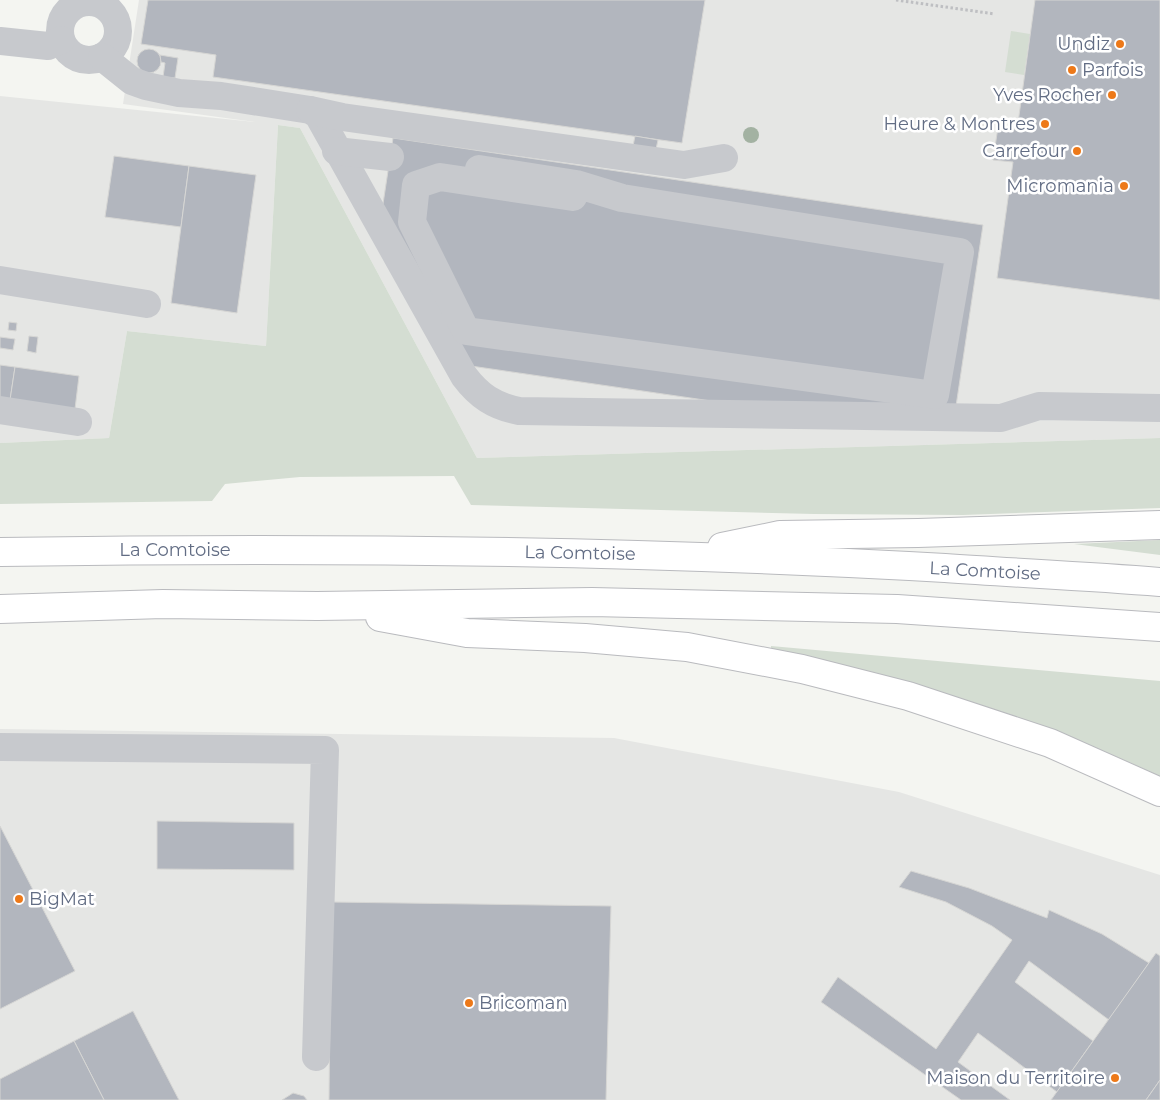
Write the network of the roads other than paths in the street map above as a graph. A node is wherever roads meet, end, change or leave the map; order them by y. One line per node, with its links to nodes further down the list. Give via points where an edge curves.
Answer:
1 (95, 2): 2 (lane, via 75,5 67,12 62,20); 4 (lane, via 112,14 118,32 113,47)
2 (61, 40): 3 (lane, via 48,46); 4 (lane, via 73,56 92,60)
3 (0, 42)
4 (102, 57): 5 (lane, via 132,81 146,86 179,94 221,96)
5 (310, 110): 6 (lane, via 321,118); 8 (lane, via 684,165)
6 (336, 151): 7 (lane); 13 (lane, via 464,376 487,400 502,408 518,411 1001,418 1039,406)
7 (390, 157)
8 (724, 158)
9 (478, 169): 10 (lane, via 576,184 622,198 960,252 935,395 466,331 412,222 416,185 440,177)
10 (573, 197)
11 (0, 280): 12 (lane)
12 (146, 304)
13 (1160, 408)
14 (0, 410): 15 (lane)
15 (78, 422)
16 (1160, 525): 18 (highway, via 780,534)
17 (0, 552): 18 (highway, La Comtoise, via 364,550)
18 (686, 555): 19 (highway, La Comtoise)
19 (1160, 582)
20 (317, 606): 21 (highway, via 163,604); 22 (highway, via 592,602 878,609); 24 (highway, via 467,633 585,638 687,647 802,669 908,696 1050,743)
21 (0, 609)
22 (1160, 627)
23 (0, 747): 25 (lane, via 325,750)
24 (1160, 792)
25 (316, 1058)

